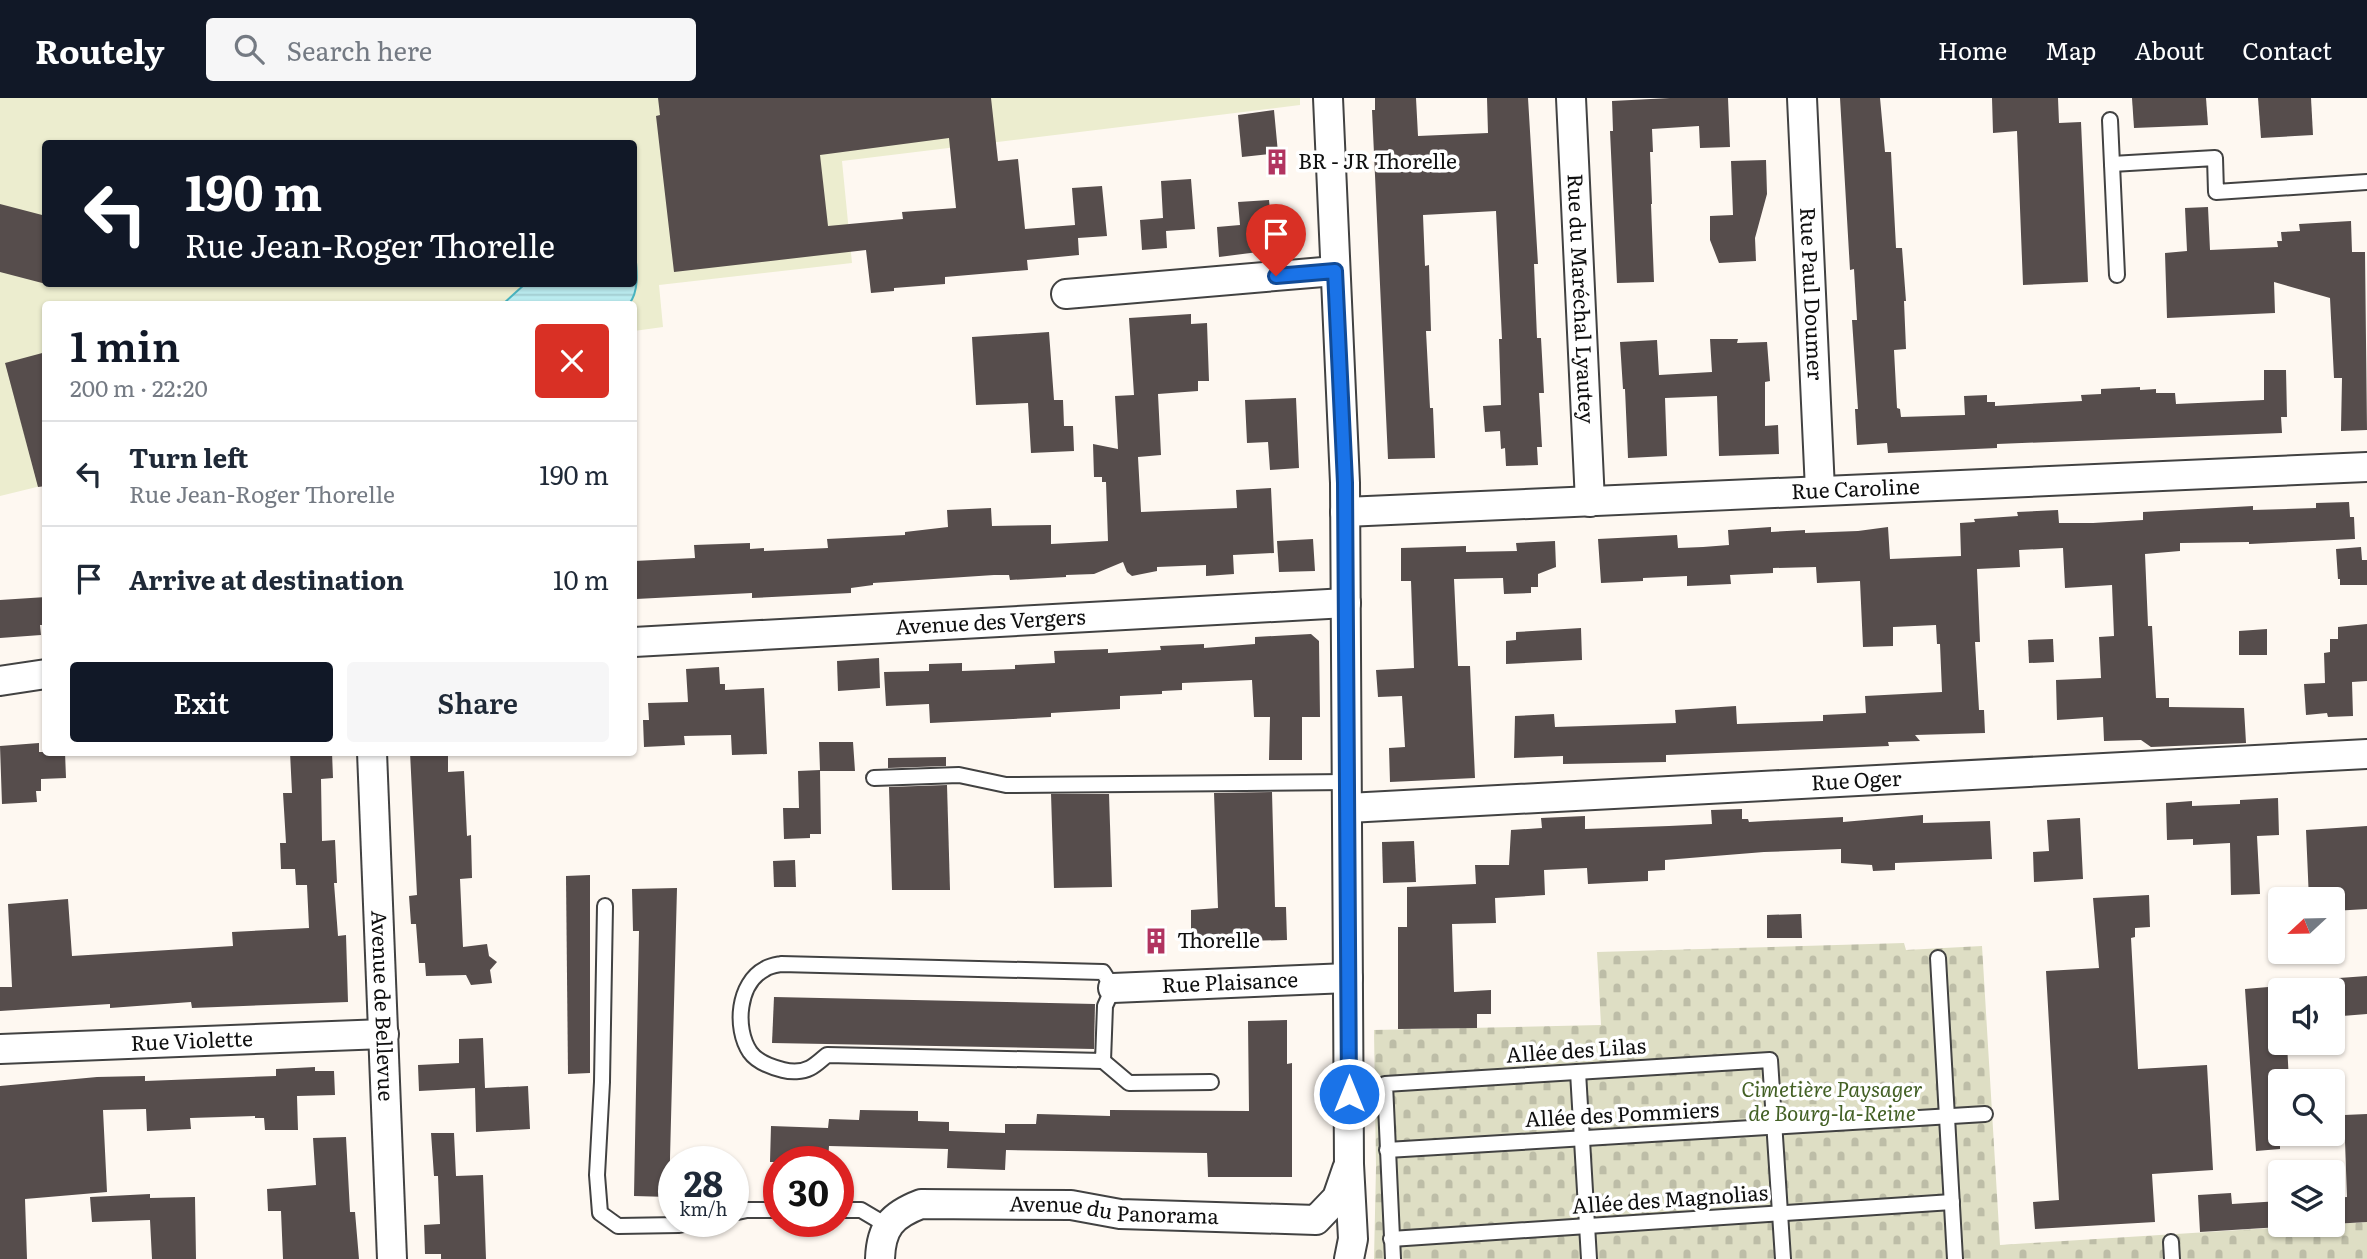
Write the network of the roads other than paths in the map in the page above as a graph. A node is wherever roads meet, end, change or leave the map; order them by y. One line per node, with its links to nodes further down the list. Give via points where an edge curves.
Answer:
1 (1328, 98): 7 (street)
2 (1571, 98): 12 (street, Rue du Maréchal Lyautey)
3 (1802, 98): 11 (street, Rue Paul Doumer)
4 (2110, 120): 5 (lane)
5 (2112, 164): 6 (lane, via 2215,158 2216,192); 8 (lane)
6 (2367, 183)
7 (1335, 271): 9 (street); 13 (street)
8 (2117, 275)
9 (1066, 294)
10 (2367, 467): 11 (street, Rue Caroline)
11 (1820, 490): 12 (street, Rue Caroline)
12 (1590, 502): 13 (street, Rue Caroline)
13 (1345, 512): 14 (street)
14 (1346, 603): 15 (street, Avenue des Vergers); 21 (street)
15 (637, 642)
16 (42, 675): 17 (street)
17 (0, 681)
18 (2367, 754): 21 (street, Rue Oger)
19 (372, 756): 26 (street, Avenue de Bellevue)
20 (874, 778): 21 (lane, via 959,775 1006,785)
21 (1348, 795): 24 (street)
22 (605, 906): 41 (lane, via 597,1175 600,1213 618,1226)
23 (1938, 958): 32 (lane)
24 (1348, 978): 25 (street, Rue Plaisance); 36 (street)
25 (1113, 988): 28 (lane, via 1105,1006); 28 (lane, via 1103,972 781,964 765,968 753,978 741,1011 742,1032 750,1052 761,1062 791,1072 808,1069 827,1055)
26 (384, 1034): 27 (street, Rue Violette); 46 (street, Avenue de Bellevue)
27 (0, 1049)
28 (1103, 1061): 30 (lane, via 1129,1083)
29 (1578, 1072): 33 (lane, Allée des Lilas, via 1770,1060); 34 (lane); 35 (lane, Allée des Lilas, via 1385,1084)
30 (1211, 1082)
31 (1985, 1114): 32 (lane, Allée des Pommiers)
32 (1947, 1117): 33 (lane, Allée des Pommiers); 37 (lane)
33 (1775, 1127): 34 (lane, Allée des Pommiers); 39 (lane)
34 (1582, 1138): 35 (lane, Allée des Pommiers); 43 (lane)
35 (1387, 1150): 44 (lane)
36 (1349, 1164): 40 (street, via 1337,1198); 48 (street, via 1353,1239)
37 (1952, 1202): 39 (lane, Allée des Magnolias); 52 (lane)
38 (854, 1210): 42 (lane)
39 (1780, 1214): 43 (lane, Allée des Magnolias); 51 (lane)
40 (1316, 1220): 42 (street, Avenue du Panorama, via 1120,1214 1071,1205 921,1203 904,1210); 48 (street, via 1333,1231)
41 (658, 1225)
42 (888, 1226): 47 (street, via 880,1244)
43 (1587, 1226): 44 (lane, Allée des Magnolias); 50 (lane)
44 (1391, 1239): 49 (lane)
45 (2172, 1242): 53 (lane)
46 (392, 1259)
47 (880, 1259)
48 (1346, 1259)
49 (1392, 1259)
50 (1589, 1259)
51 (1783, 1259)
52 (1955, 1259)
53 (2172, 1259)

